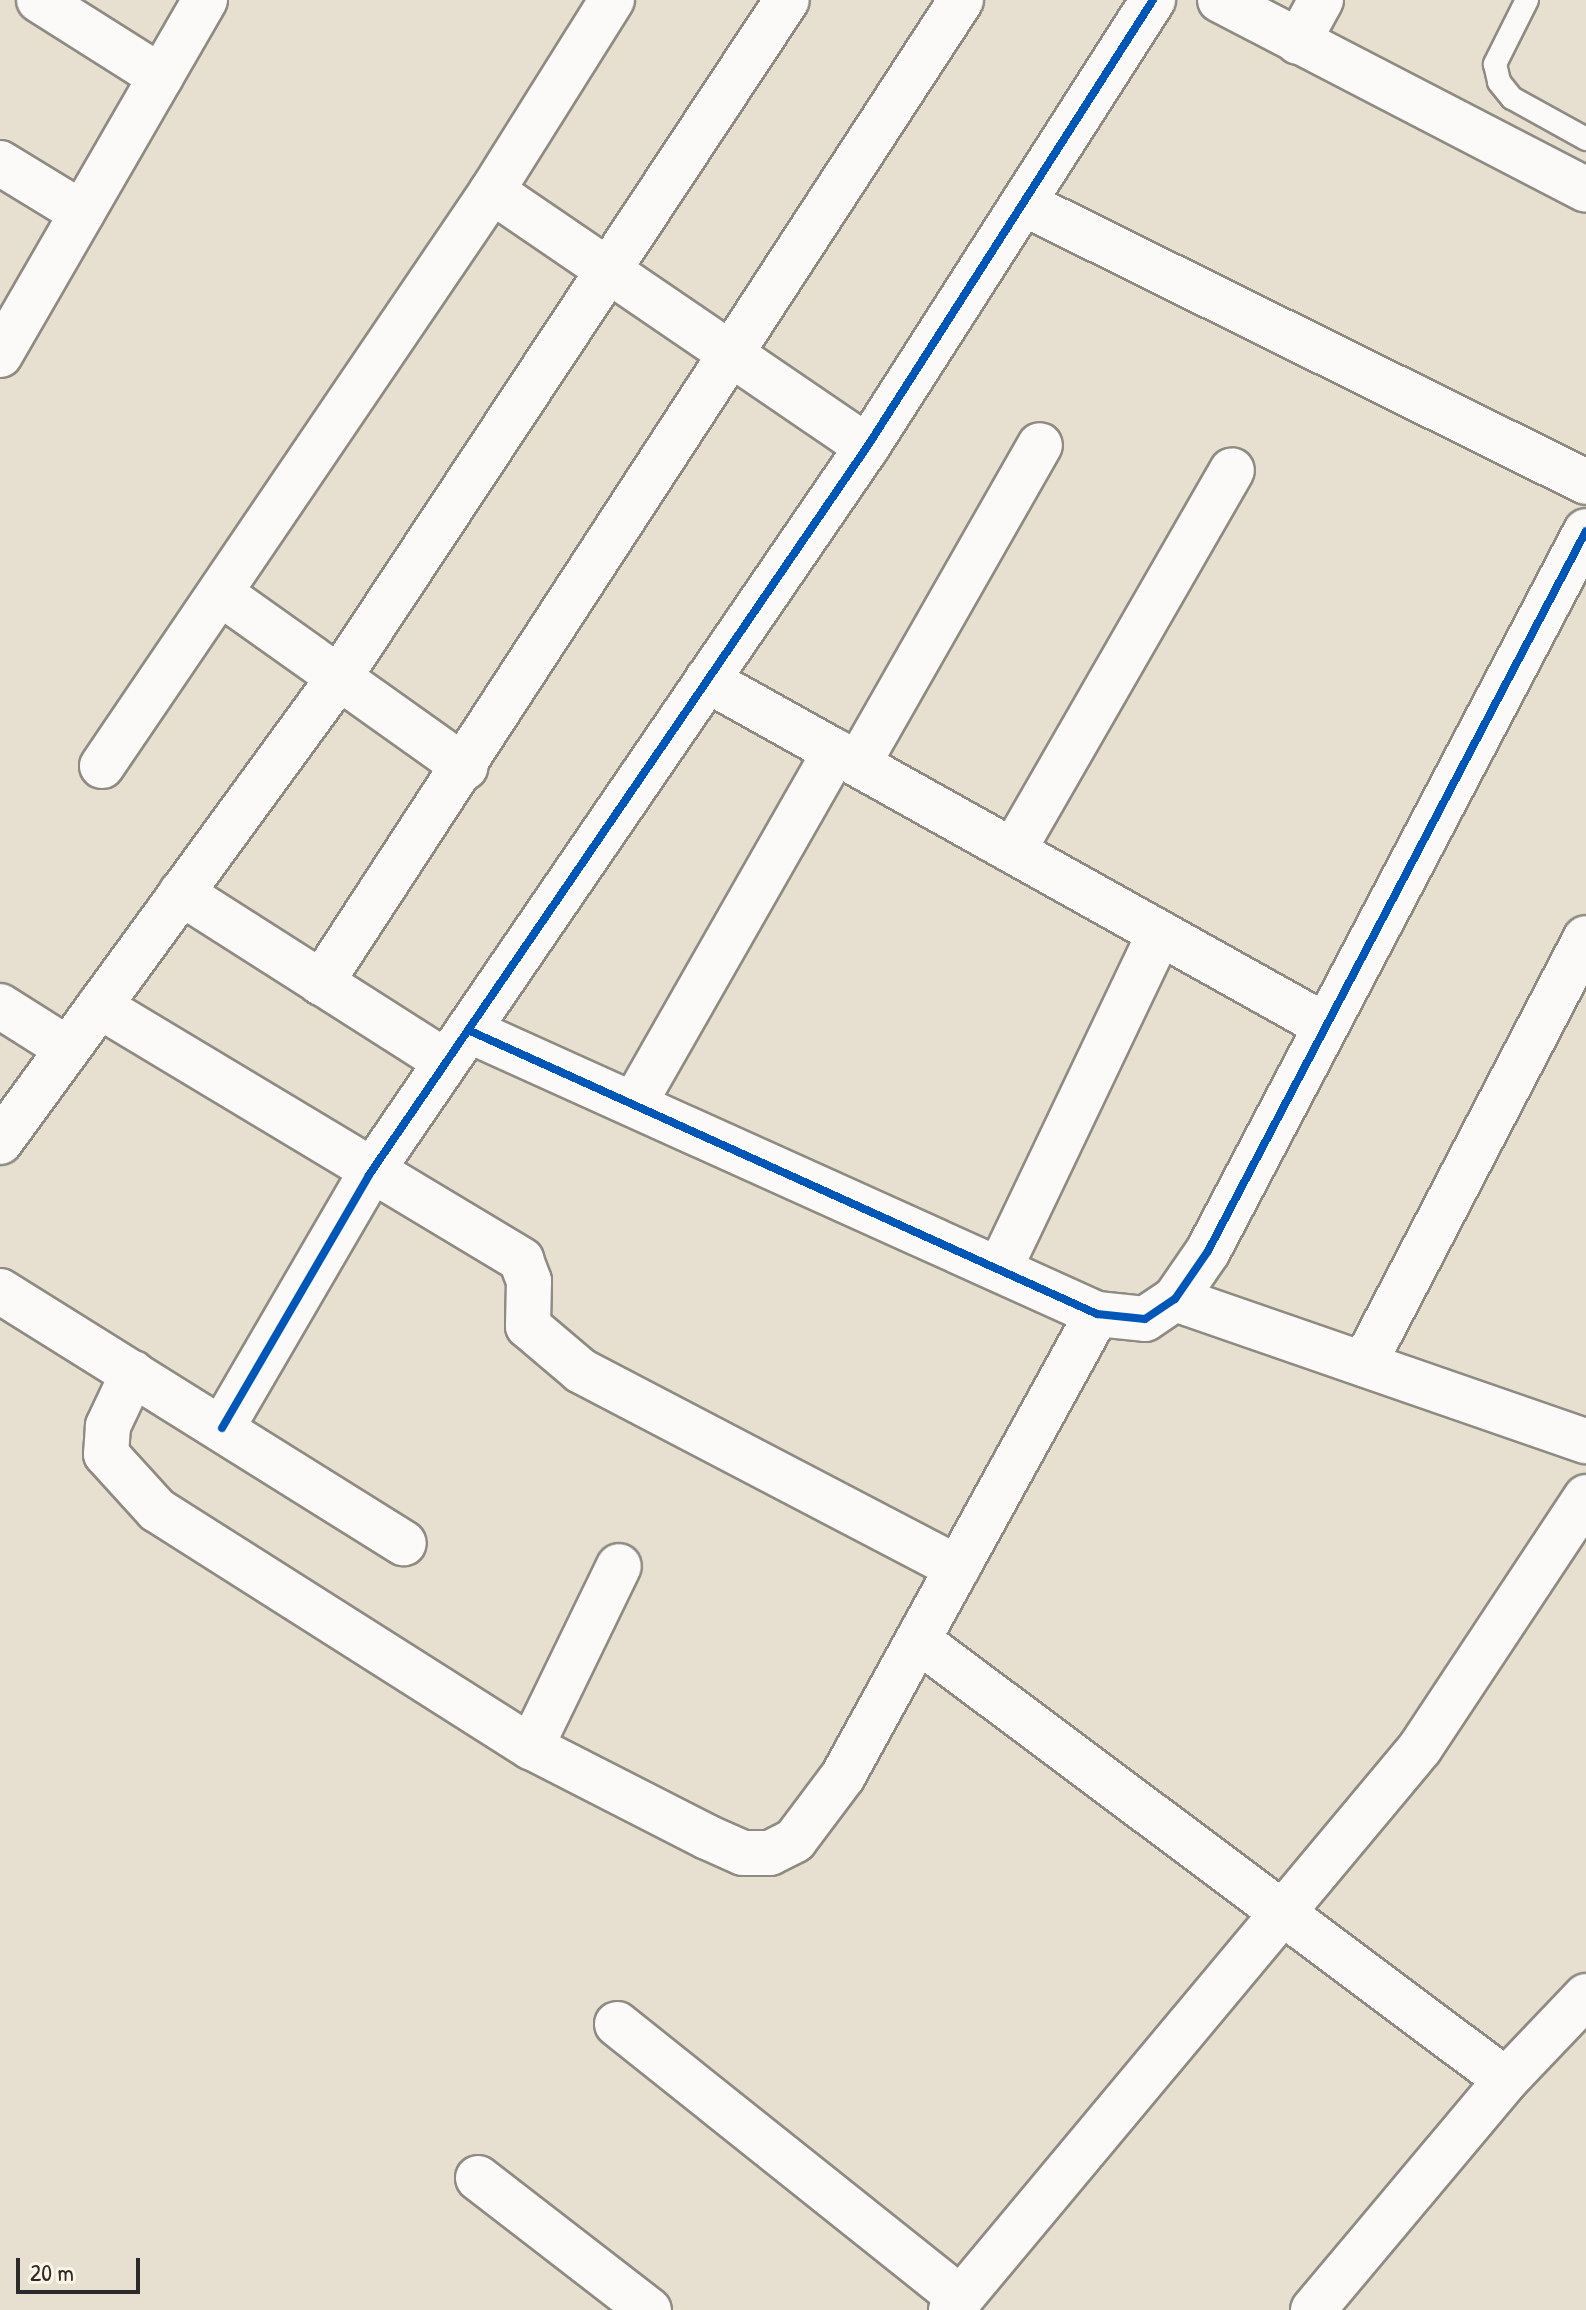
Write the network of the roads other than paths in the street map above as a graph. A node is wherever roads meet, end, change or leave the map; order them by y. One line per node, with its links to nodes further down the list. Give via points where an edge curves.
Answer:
1 (39, 0): 11 (street)
2 (205, 0): 11 (street)
3 (612, 0): 15 (street)
4 (787, 0): 18 (street)
5 (961, 0): 20 (street)
6 (1153, 0): 16 (street)
7 (1220, 0): 10 (street)
8 (1321, 0): 10 (street)
9 (1527, 0): 12 (lane, via 1495,64 1499,82 1512,98)
10 (1298, 42): 14 (street)
11 (161, 77): 17 (street)
12 (1586, 139)
13 (0, 163): 17 (street)
14 (1586, 190)
15 (492, 191): 18 (street); 26 (street)
16 (1023, 203): 22 (street); 24 (street)
17 (82, 213): 19 (street)
18 (610, 270): 20 (street); 27 (street)
19 (4, 340)
20 (736, 356): 22 (street); 31 (street)
21 (1040, 445): 29 (street)
22 (867, 447): 28 (street)
23 (1232, 470): 32 (street)
24 (1586, 482)
25 (1586, 531): 39 (street)
26 (220, 593): 27 (street); 30 (street)
27 (340, 676): 31 (street); 33 (street)
28 (707, 680): 29 (street); 40 (street)
29 (847, 758): 32 (street); 42 (street)
30 (102, 766)
31 (465, 767): 36 (street)
32 (1013, 851): 34 (street)
33 (181, 893): 36 (street); 38 (street)
34 (1160, 933): 39 (street); 45 (street)
35 (1586, 938): 49 (street)
36 (321, 983): 40 (street)
37 (0, 1006): 41 (street)
38 (99, 1006): 41 (street); 44 (street)
39 (1326, 1026): 47 (street)
40 (457, 1046): 42 (street); 44 (street)
41 (68, 1049): 43 (street)
42 (634, 1104): 45 (street)
43 (0, 1142)
44 (369, 1175): 51 (street); 56 (street, via 521,1260 529,1281 528,1326 581,1371)
45 (1000, 1268): 48 (street)
46 (0, 1291): 50 (street)
47 (1175, 1299): 48 (street, via 1145,1319); 49 (street)
48 (1097, 1314): 56 (street)
49 (1364, 1364): 52 (street)
50 (133, 1373): 51 (street); 58 (street, via 108,1426 106,1454 137,1491)
51 (222, 1428): 54 (street)
52 (1586, 1441)
53 (1586, 1497): 59 (street, via 1420,1748)
54 (404, 1543)
55 (619, 1566): 58 (street)
56 (958, 1568): 57 (street)
57 (918, 1640): 58 (street, via 820,1811 795,1840 770,1853 743,1853); 59 (street)
58 (531, 1747)
59 (1282, 1915): 62 (street); 64 (street)
60 (1586, 1996): 62 (street)
61 (617, 2024): 64 (street)
62 (1506, 2080): 66 (street)
63 (478, 2178): 65 (street)
64 (956, 2304)
65 (649, 2310)
66 (1313, 2310)

